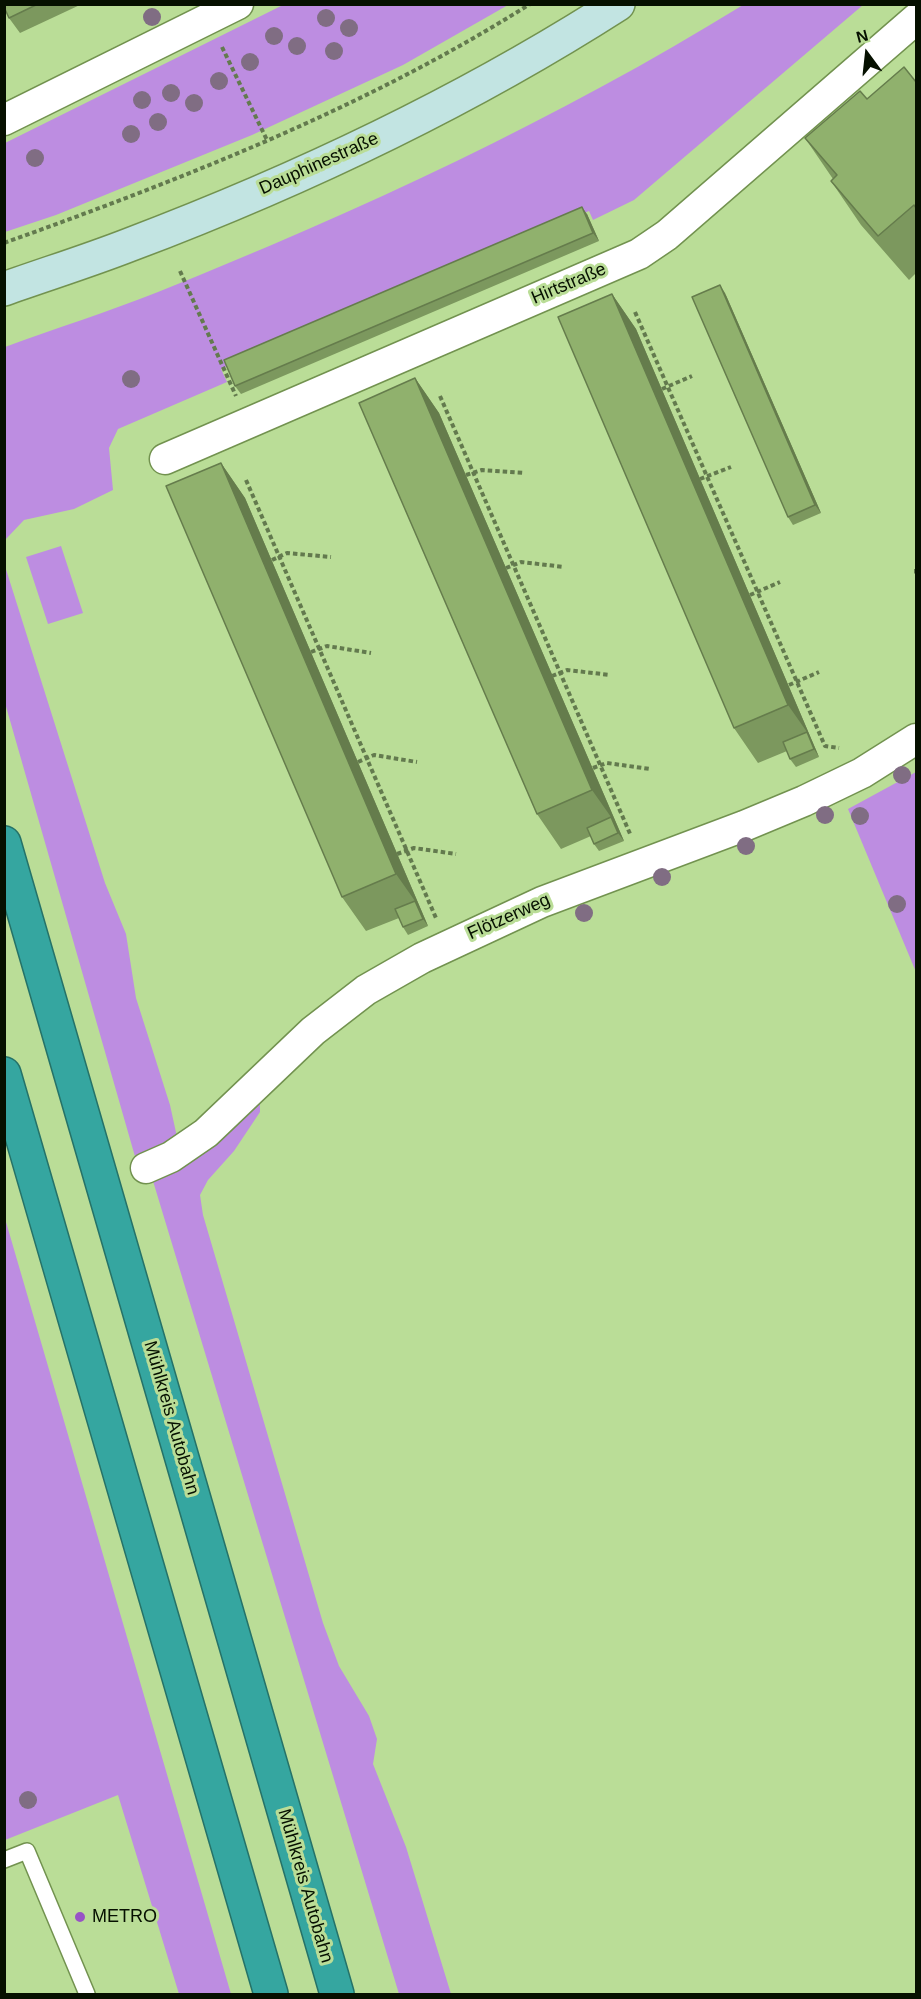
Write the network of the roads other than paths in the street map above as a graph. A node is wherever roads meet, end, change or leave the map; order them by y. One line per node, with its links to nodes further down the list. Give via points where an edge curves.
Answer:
1 (238, 4): 3 (street)
2 (618, 4): 6 (main road, Dauphinestraße, via 518,66 314,167 129,245)
3 (205, 12): 5 (street)
4 (916, 19): 7 (street, Hirtstraße, via 667,235 639,254)
5 (4, 120)
6 (4, 289)
7 (165, 459)
8 (916, 739): 11 (street, Flötzerweg, via 862,773 804,801 542,902 422,958 366,990 313,1031 206,1133 171,1157)
9 (4, 843): 15 (highway, Mühlkreis Autobahn)
10 (4, 1074): 14 (highway)
11 (146, 1168)
12 (4, 1860): 13 (lane, via 27,1851)
13 (87, 1995)
14 (271, 1995)
15 (337, 1995)

